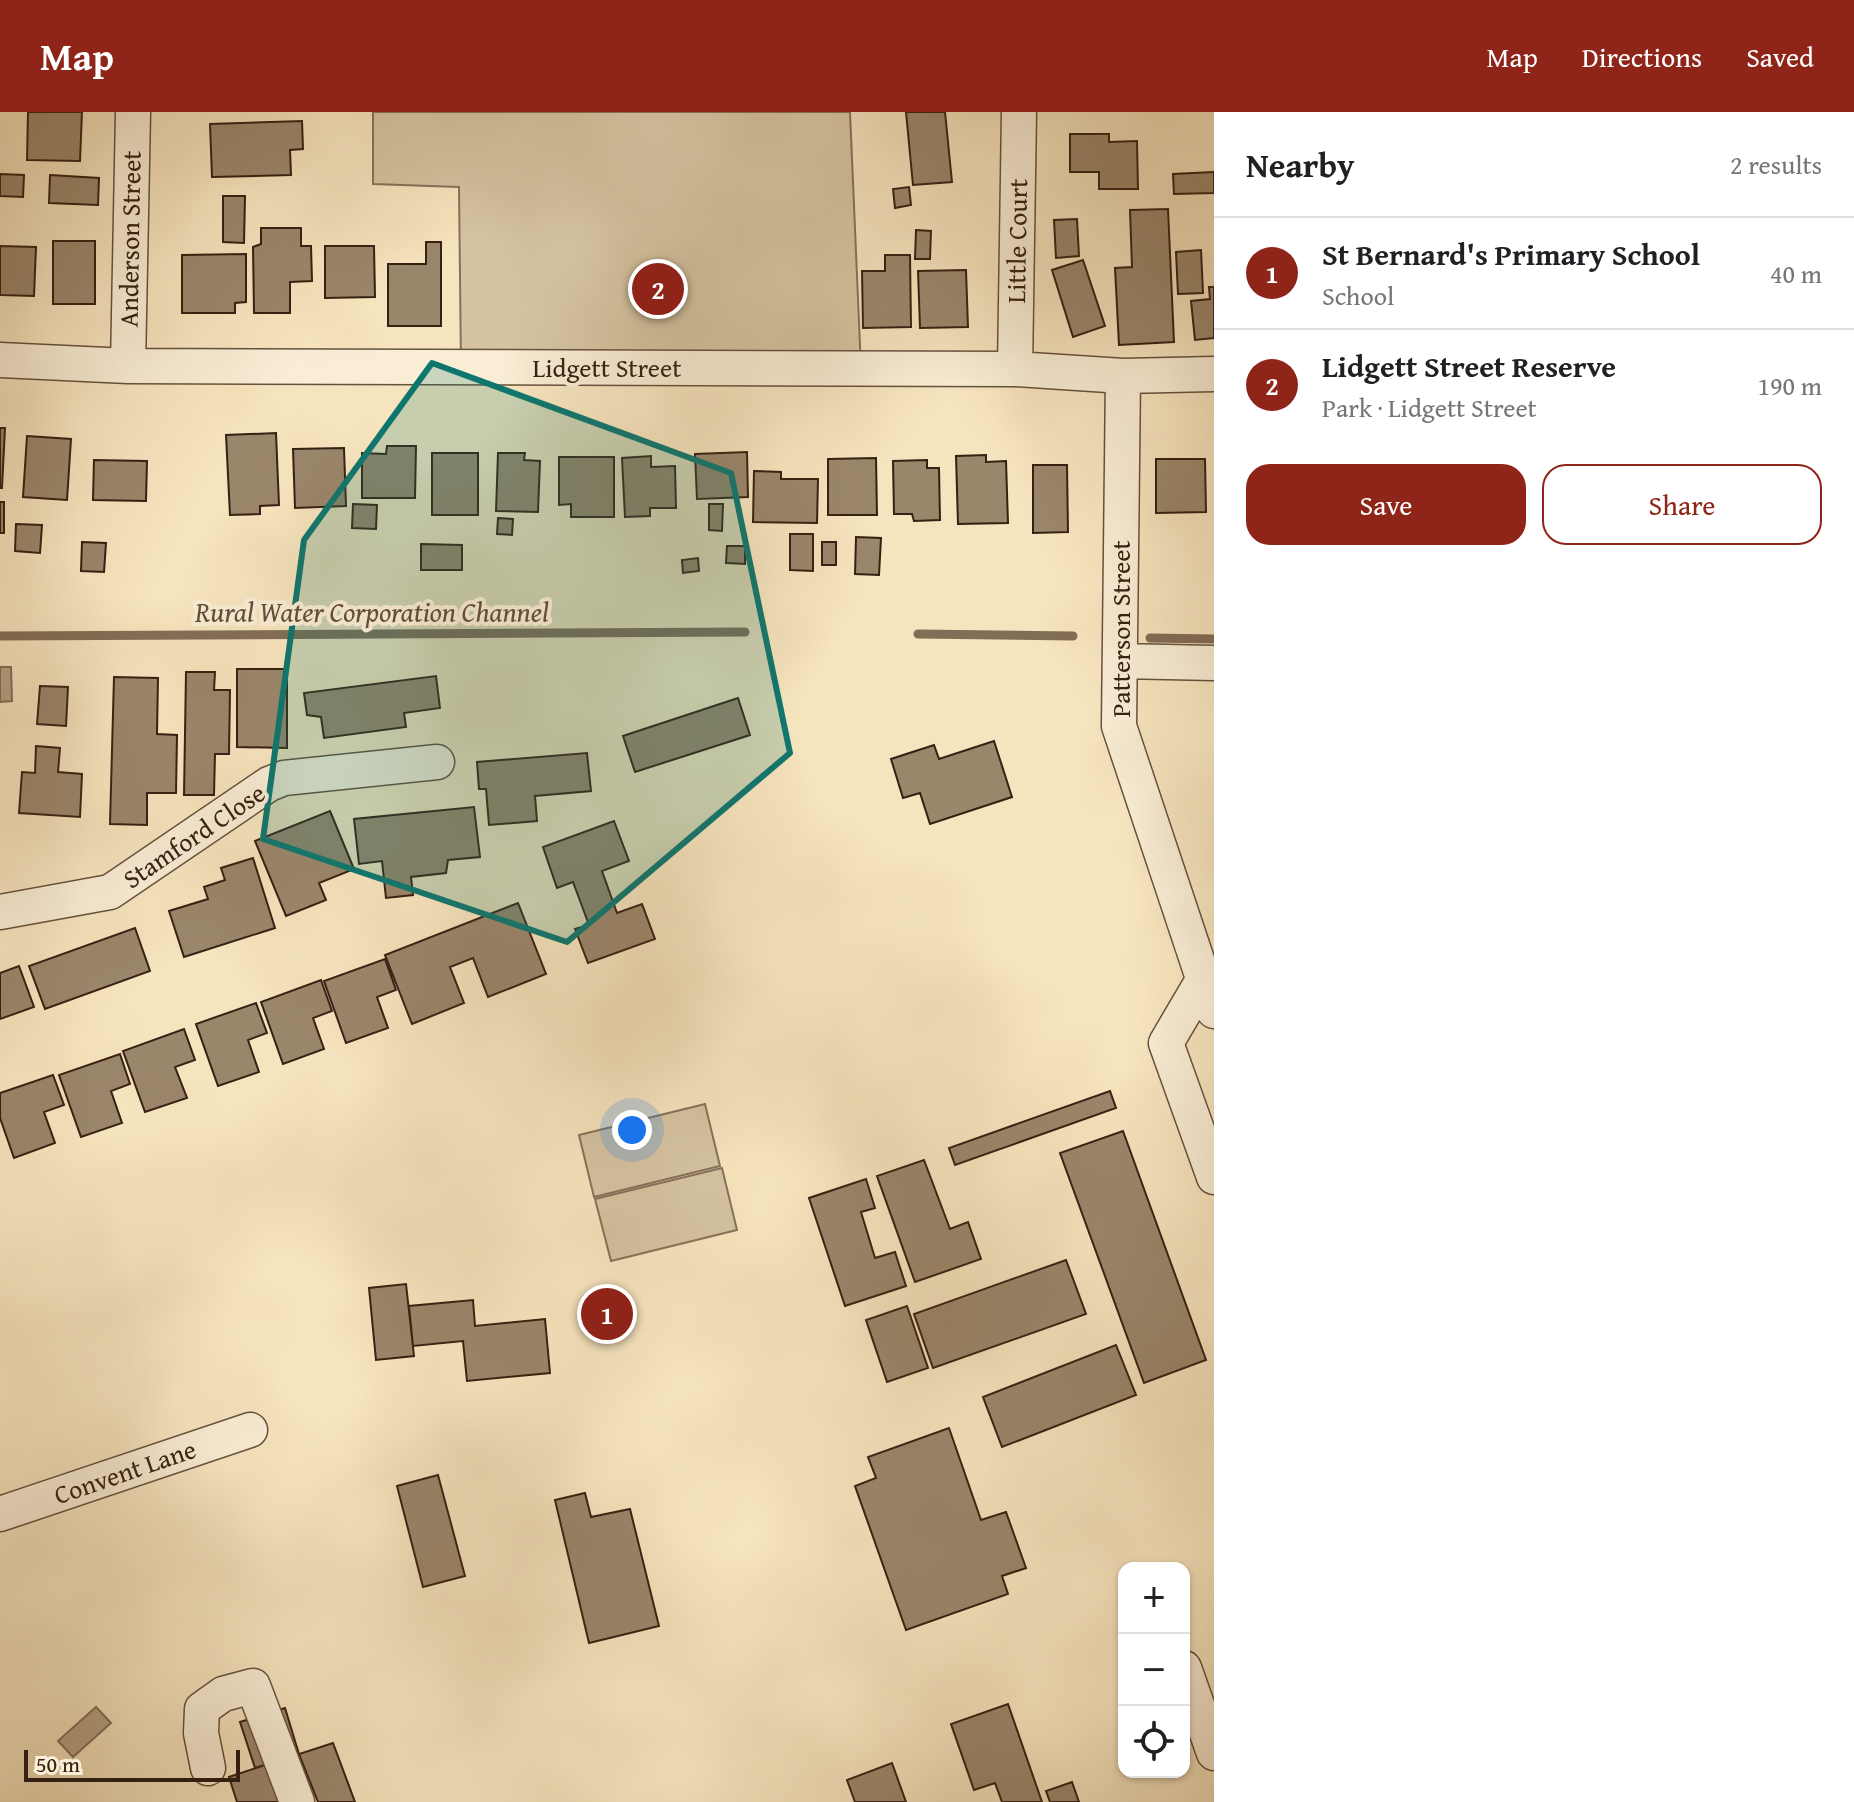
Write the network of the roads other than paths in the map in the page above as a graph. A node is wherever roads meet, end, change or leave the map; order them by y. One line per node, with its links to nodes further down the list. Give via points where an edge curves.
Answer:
1 (133, 112): 4 (street, Anderson Street)
2 (1019, 112): 5 (street, Little Court)
3 (0, 360): 4 (street, Lidgett Street)
4 (128, 366): 5 (street, Lidgett Street)
5 (1015, 369): 7 (street, Lidgett Street)
6 (1214, 374): 7 (street, Lidgett Street)
7 (1123, 376): 8 (street, Patterson Street)
8 (1120, 661): 9 (street); 12 (street, Patterson Street, via 1119,726)
9 (1214, 663)
10 (437, 762): 11 (street, Stamford Close, via 284,778 110,892)
11 (0, 912)
12 (1208, 996): 13 (street, via 1166,1043)
13 (1214, 1177)
14 (250, 1430): 15 (street, Convent Lane)
15 (0, 1514)
16 (1190, 1685): 17 (street)
17 (1214, 1753)
18 (208, 1768): 19 (street, via 202,1709 223,1694 253,1686)
19 (297, 1802)

